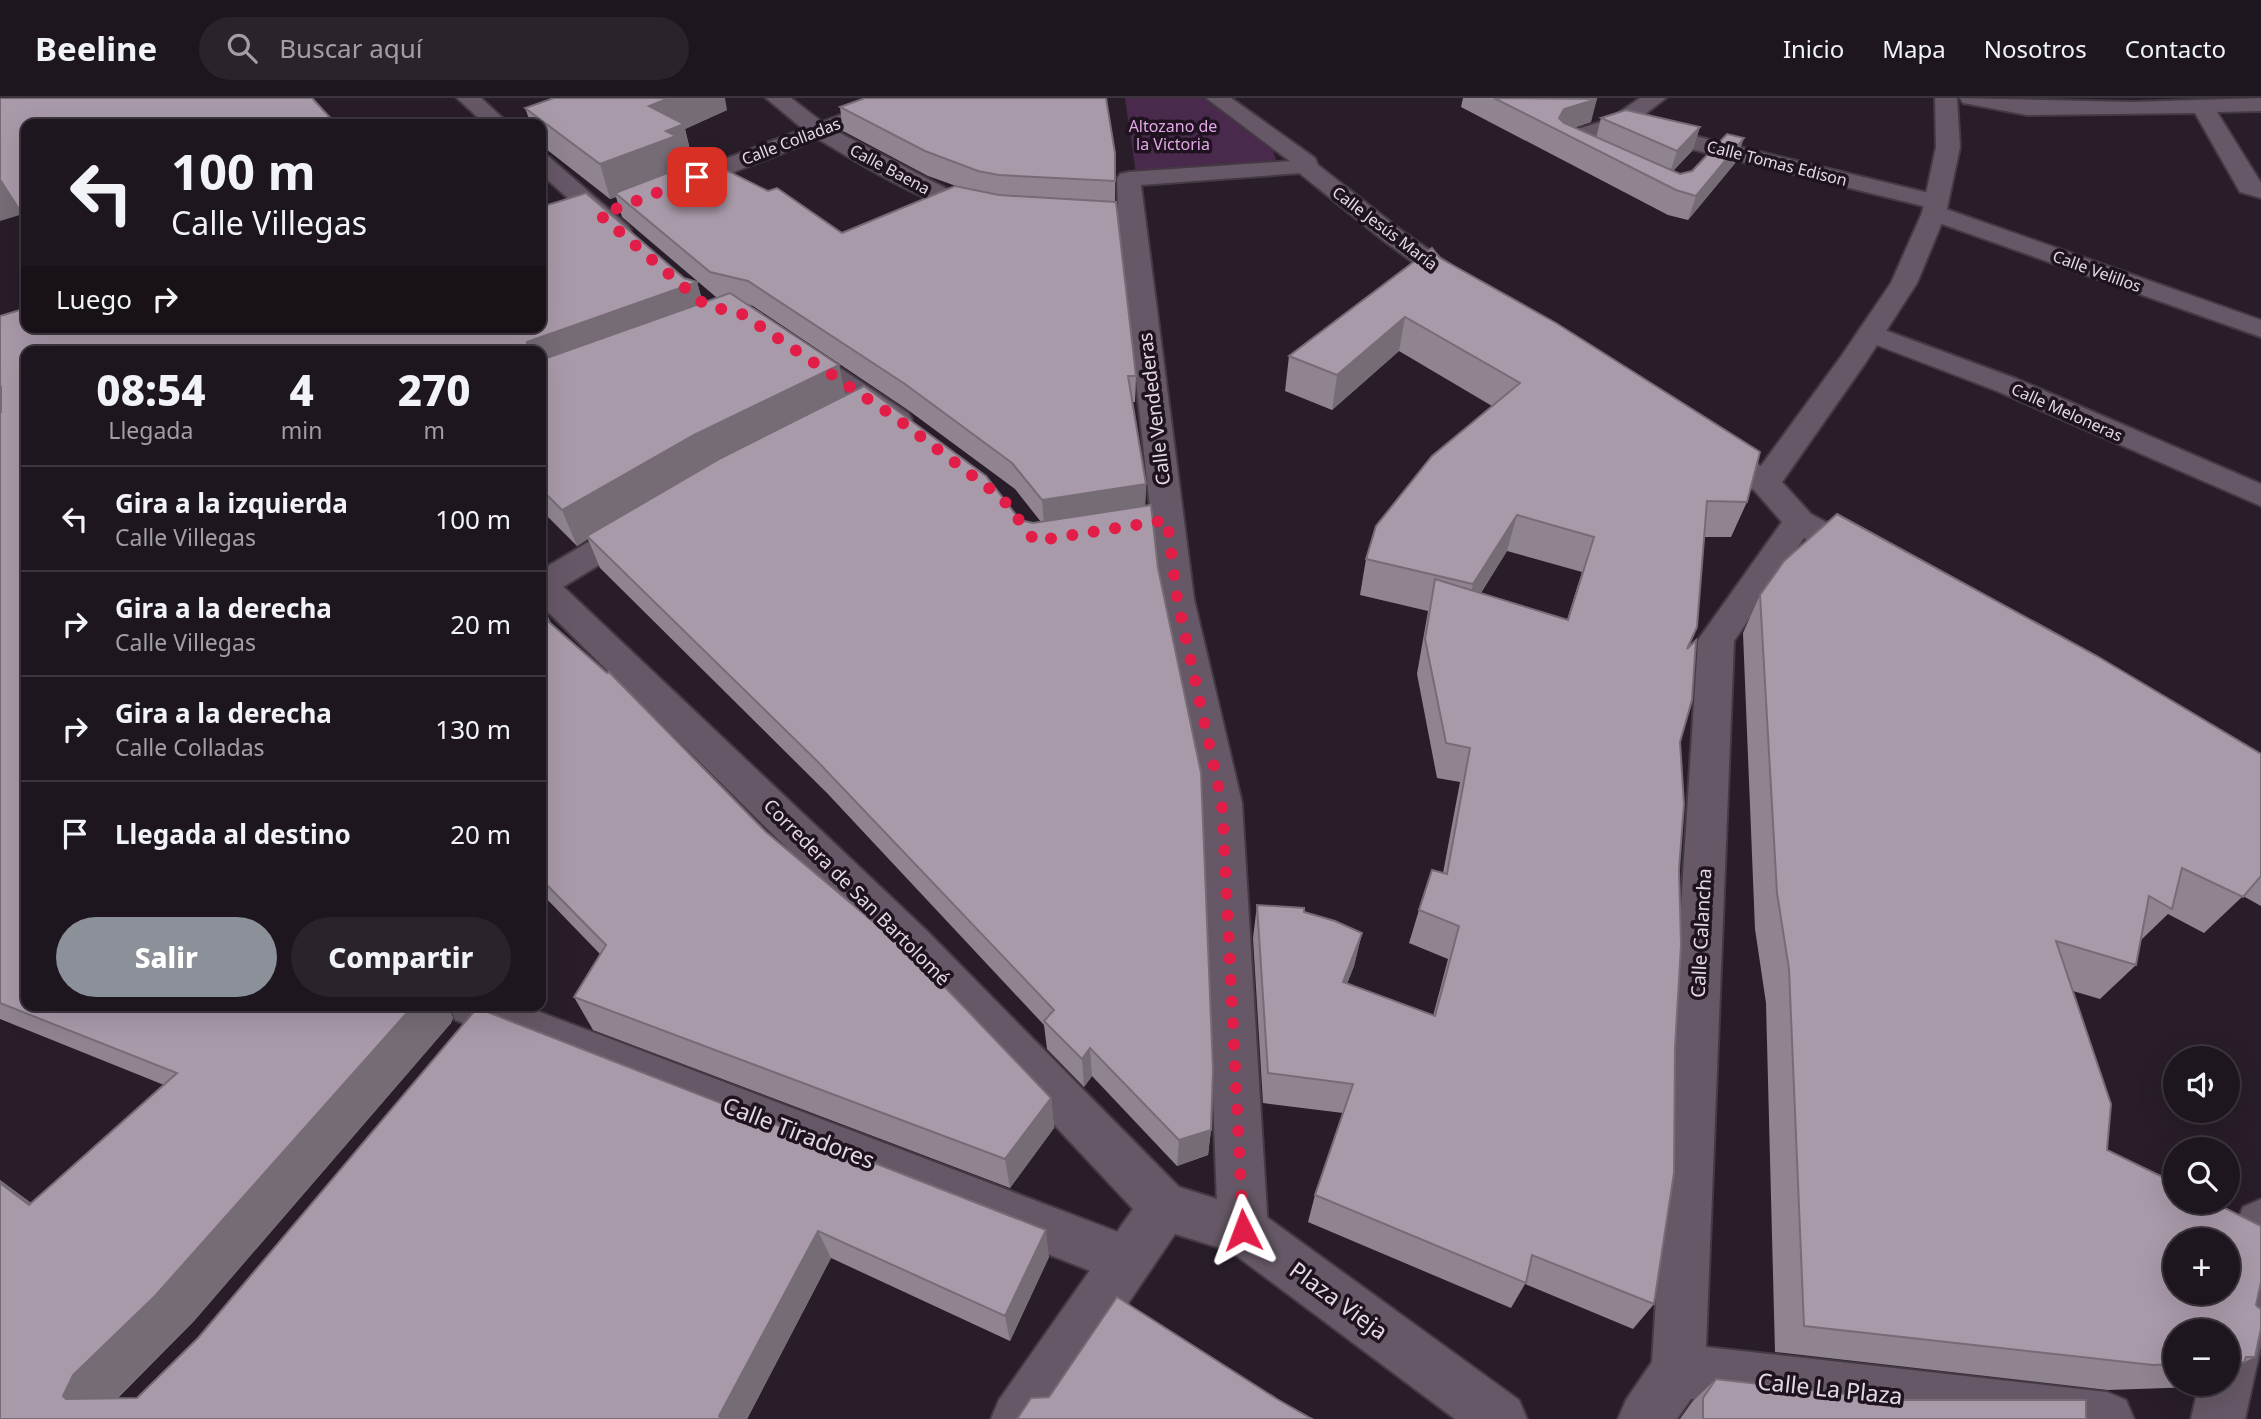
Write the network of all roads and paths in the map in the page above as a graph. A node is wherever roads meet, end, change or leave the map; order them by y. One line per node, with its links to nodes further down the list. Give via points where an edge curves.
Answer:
1 (777, 98): 12 (street, Calle Baena)
2 (904, 98): 12 (street, Calle Colladas)
3 (1217, 98): 14 (street, Calle Jesús María, via 1307,163)
4 (1655, 98): 11 (street)
5 (1945, 98): 19 (street, via 1948,147)
6 (1971, 98): 9 (street, via 2027,108)
7 (477, 100): 10 (street)
8 (2261, 103): 9 (street)
9 (2202, 106): 16 (street, via 2249,187)
10 (494, 119)
11 (1618, 124): 13 (street, via 1567,140); 19 (street, Calle Tomas Edison, via 1705,155)
12 (818, 130): 17 (street, Calle Colladas); 20 (street, Calle Baena, via 945,198)
13 (1614, 162)
14 (1306, 167): 23 (street, Calle Jesús María); 39 (street, Calle Vendederas, via 1129,179 1118,216 1154,522 1177,598 1222,803)
15 (546, 168): 21 (street)
16 (2261, 191)
17 (651, 195)
18 (626, 205): 21 (street)
19 (1935, 207): 24 (street, Calle Velillos); 25 (street, via 1904,283)
20 (1014, 210)
21 (588, 219): 22 (street)
22 (642, 251)
23 (1480, 297)
24 (2261, 329)
25 (1871, 333): 29 (street); 30 (street, Calle Meloneras, via 2007,385)
26 (774, 336): 27 (street, via 859,408)
27 (917, 434)
28 (1689, 434): 29 (street)
29 (1765, 483): 32 (street)
30 (2261, 496)
31 (658, 515): 34 (street)
32 (1799, 521): 33 (street); 42 (street, Calle Calancha, via 1716,640)
33 (1896, 575)
34 (546, 582)
35 (546, 590): 37 (street, Corredera de San Bartolomé, via 911,943)
36 (475, 1022): 40 (street, Calle Tiradores)
37 (1164, 1208): 39 (street, Plaza Vieja); 40 (street)
38 (2261, 1224): 41 (street)
39 (1243, 1230): 45 (street, Plaza Vieja)
40 (1126, 1260): 44 (street)
41 (2240, 1320)
42 (1678, 1371): 46 (street); 47 (street, Calle La Plaza)
43 (2223, 1396): 48 (street)
44 (1018, 1419)
45 (1500, 1419)
46 (1645, 1419)
47 (2106, 1419)
48 (2218, 1419)

